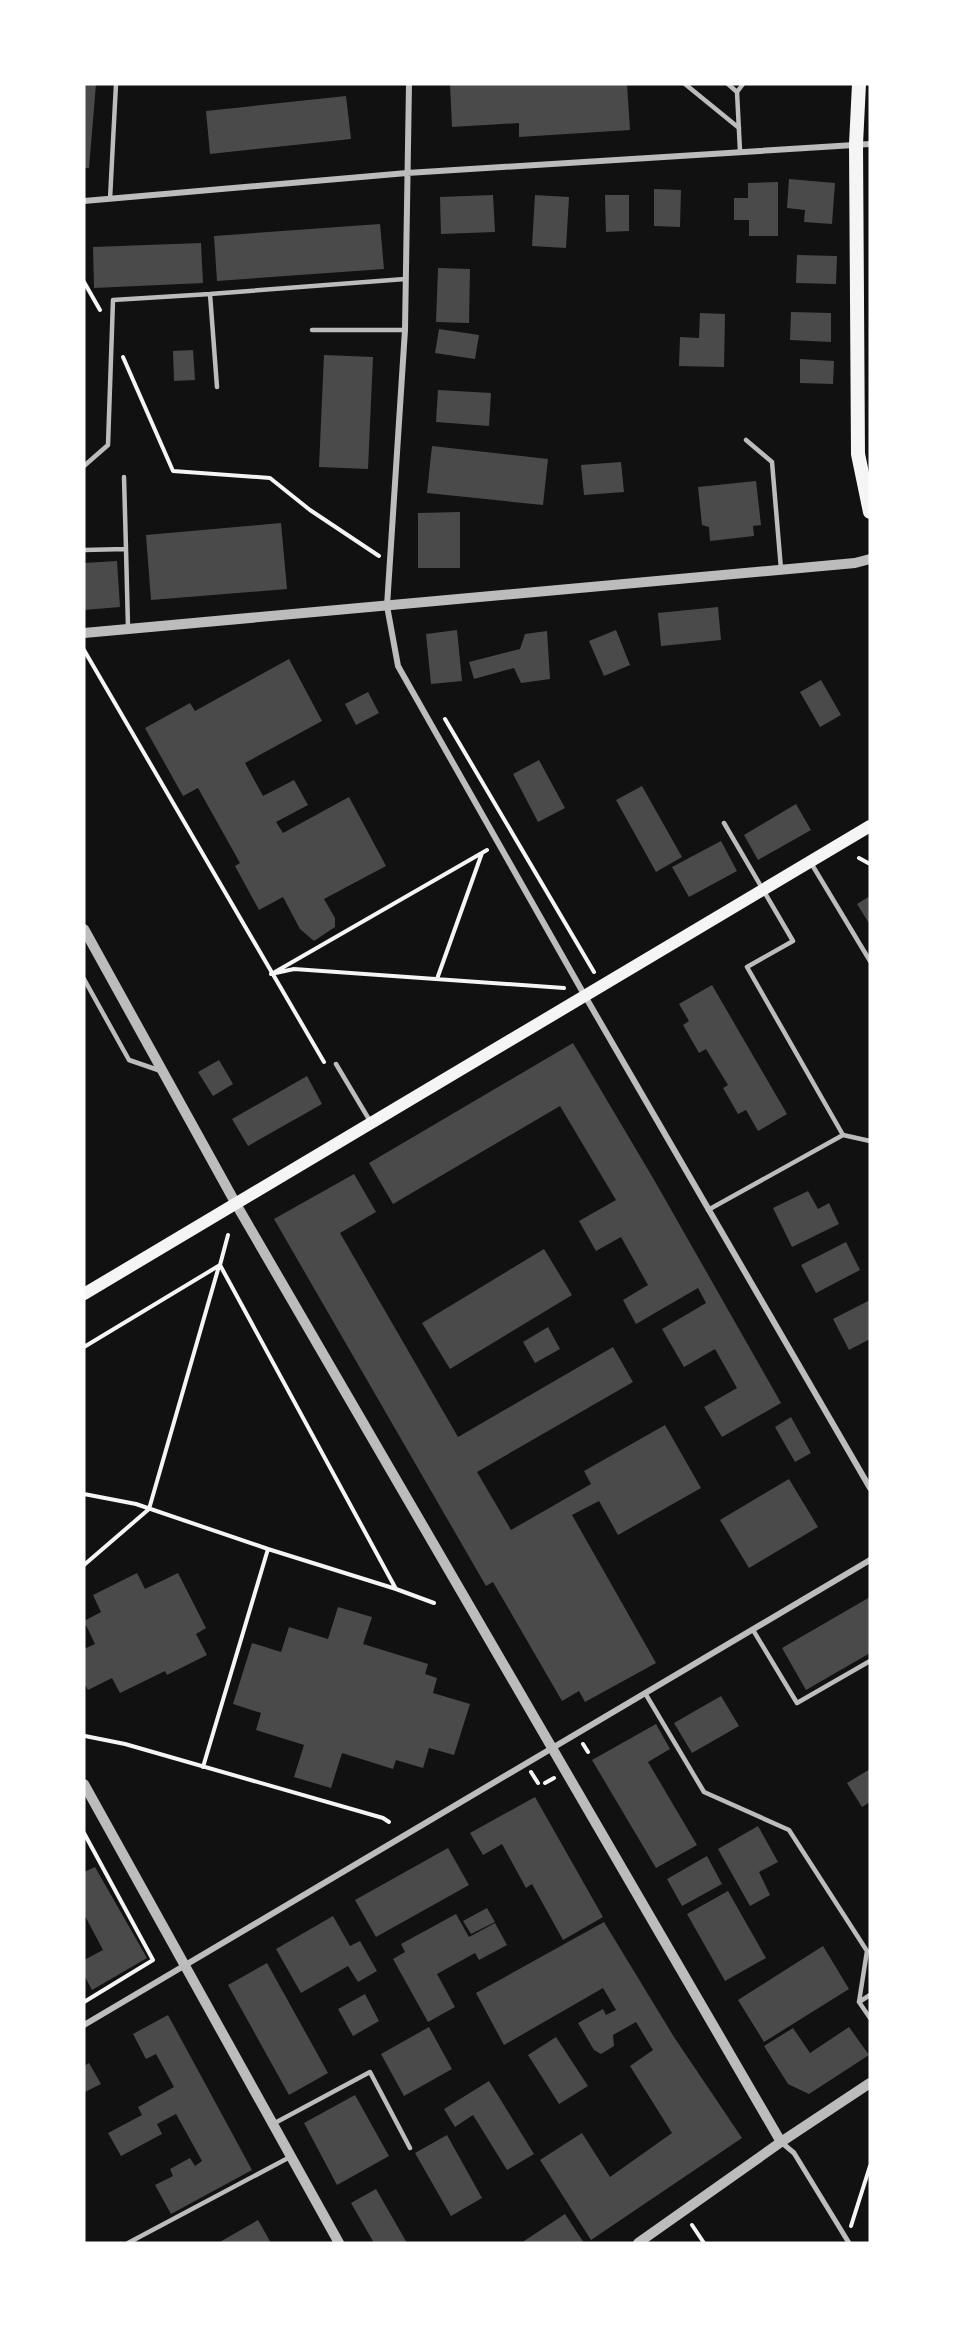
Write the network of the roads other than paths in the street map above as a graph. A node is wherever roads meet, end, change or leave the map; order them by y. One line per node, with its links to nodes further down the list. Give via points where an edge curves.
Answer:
1 (116, 84): 12 (lane)
2 (409, 84): 11 (street)
3 (685, 84): 8 (lane)
4 (728, 84): 7 (lane)
5 (743, 84): 7 (lane)
6 (859, 84): 9 (main road)
7 (737, 92): 8 (lane)
8 (739, 128): 10 (lane)
9 (863, 144): 10 (street); 22 (main road, via 858,454)
10 (740, 151): 11 (street)
11 (406, 173): 12 (street); 14 (street)
12 (110, 199): 13 (street)
13 (84, 201)
14 (405, 279): 15 (lane); 17 (street)
15 (210, 294): 18 (lane); 20 (lane, via 113,300 108,445)
16 (312, 330): 17 (lane)
17 (405, 330): 27 (street)
18 (217, 387)
19 (746, 440): 26 (lane, via 772,462)
20 (84, 466)
21 (124, 477): 23 (lane)
22 (870, 512)
23 (126, 549): 24 (lane); 28 (lane)
24 (84, 550)
25 (870, 559): 26 (street)
26 (781, 569): 27 (street)
27 (387, 606): 28 (street); 37 (street, via 398,666)
28 (128, 628): 29 (street)
29 (84, 633)
30 (724, 823): 33 (lane)
31 (870, 826): 32 (main road)
32 (810, 862): 33 (main road); 35 (lane)
33 (763, 890): 37 (main road); 41 (lane, via 793,941 747,968)
34 (84, 929): 39 (street)
35 (870, 961)
36 (84, 979): 39 (lane, via 129,1060)
37 (585, 996): 40 (main road); 44 (street)
38 (336, 1064): 40 (lane)
39 (161, 1071): 43 (street)
40 (371, 1124): 43 (main road)
41 (843, 1134): 42 (lane); 44 (lane)
42 (870, 1142)
43 (236, 1204): 45 (main road); 51 (street)
44 (708, 1210): 46 (street)
45 (84, 1294)
46 (870, 1488)
47 (870, 1560): 48 (street)
48 (753, 1630): 49 (lane, via 797,1703); 50 (street)
49 (870, 1661)
50 (645, 1693): 51 (street); 55 (lane, via 704,1792 789,1830 867,1951)
51 (551, 1747): 53 (street); 60 (street)
52 (84, 1784): 53 (street)
53 (185, 1966): 57 (street); 59 (street)
54 (870, 1995): 55 (lane)
55 (859, 2002): 56 (lane)
56 (870, 2018)
57 (84, 2025)
58 (870, 2083): 60 (street)
59 (273, 2124): 61 (lane, via 370,2072); 62 (street)
60 (781, 2142): 63 (street, via 794,2153); 66 (street)
61 (410, 2148)
62 (291, 2157): 64 (lane); 65 (street)
63 (848, 2241)
64 (128, 2243)
65 (339, 2243)
66 (638, 2243)

